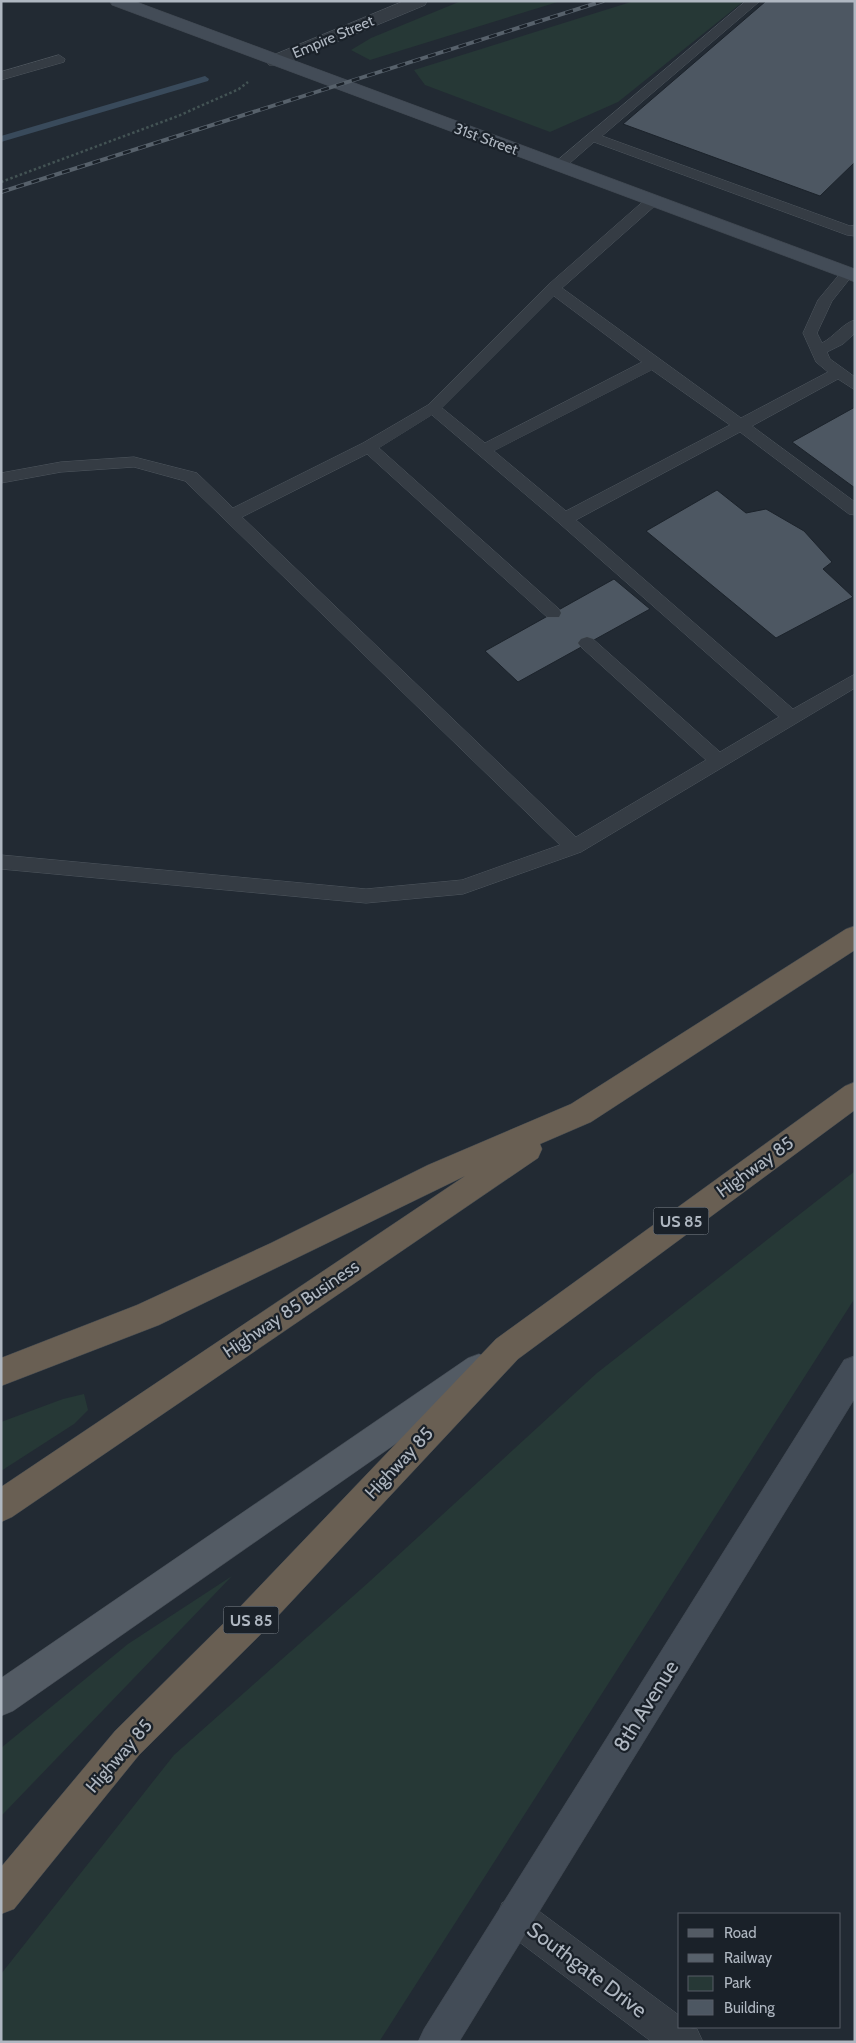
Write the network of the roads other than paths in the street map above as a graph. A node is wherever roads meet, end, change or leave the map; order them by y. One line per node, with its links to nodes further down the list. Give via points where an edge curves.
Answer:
1 (118, 1): 5 (street, 31st Street)
2 (419, 1): 5 (street, Empire Street)
3 (754, 1): 7 (lane)
4 (58, 59): 6 (lane)
5 (275, 62): 8 (street, 31st Street)
6 (1, 76)
7 (592, 137): 8 (lane); 10 (lane, via 852,232)
8 (558, 166): 9 (street, 31st Street)
9 (652, 200): 11 (street, 31st Street); 12 (lane)
10 (855, 229)
11 (851, 275): 14 (lane, via 825,300 816,316 810,333)
12 (554, 288): 15 (lane); 18 (lane)
13 (855, 324): 14 (lane, via 838,340)
14 (820, 350): 16 (lane, via 824,362)
15 (653, 363): 19 (lane); 21 (lane)
16 (838, 373): 17 (lane); 19 (lane)
17 (855, 385)
18 (433, 408): 20 (lane); 21 (lane)
19 (742, 426): 23 (lane); 27 (lane)
20 (369, 447): 26 (lane); 28 (lane)
21 (484, 450): 27 (lane)
22 (826, 467): 23 (lane)
23 (809, 476): 25 (lane)
24 (1, 478): 26 (lane, via 61,467 134,462 191,477)
25 (852, 504)
26 (232, 515): 33 (lane)
27 (565, 519): 31 (lane)
28 (553, 613)
29 (587, 643): 32 (lane)
30 (855, 680): 31 (lane)
31 (792, 718): 32 (lane)
32 (720, 762): 33 (lane)
33 (574, 847): 34 (lane, via 463,887 366,896)
34 (1, 862)
35 (855, 936): 37 (highway)
36 (855, 1094): 38 (highway, Highway 85 / US 85)
37 (580, 1113): 40 (highway, via 438,1174 148,1315); 41 (highway, Highway 85 Business)
38 (507, 1349): 42 (main road); 43 (highway, Highway 85 / US 85, via 250,1621 127,1743)
39 (855, 1370): 44 (street, 8th Avenue)
40 (1, 1372)
41 (1, 1506)
42 (1, 1699)
43 (1, 1896)
44 (515, 1916): 45 (street, 8th Avenue); 46 (street, Southgate Drive)
45 (437, 2042)
46 (684, 2042)

